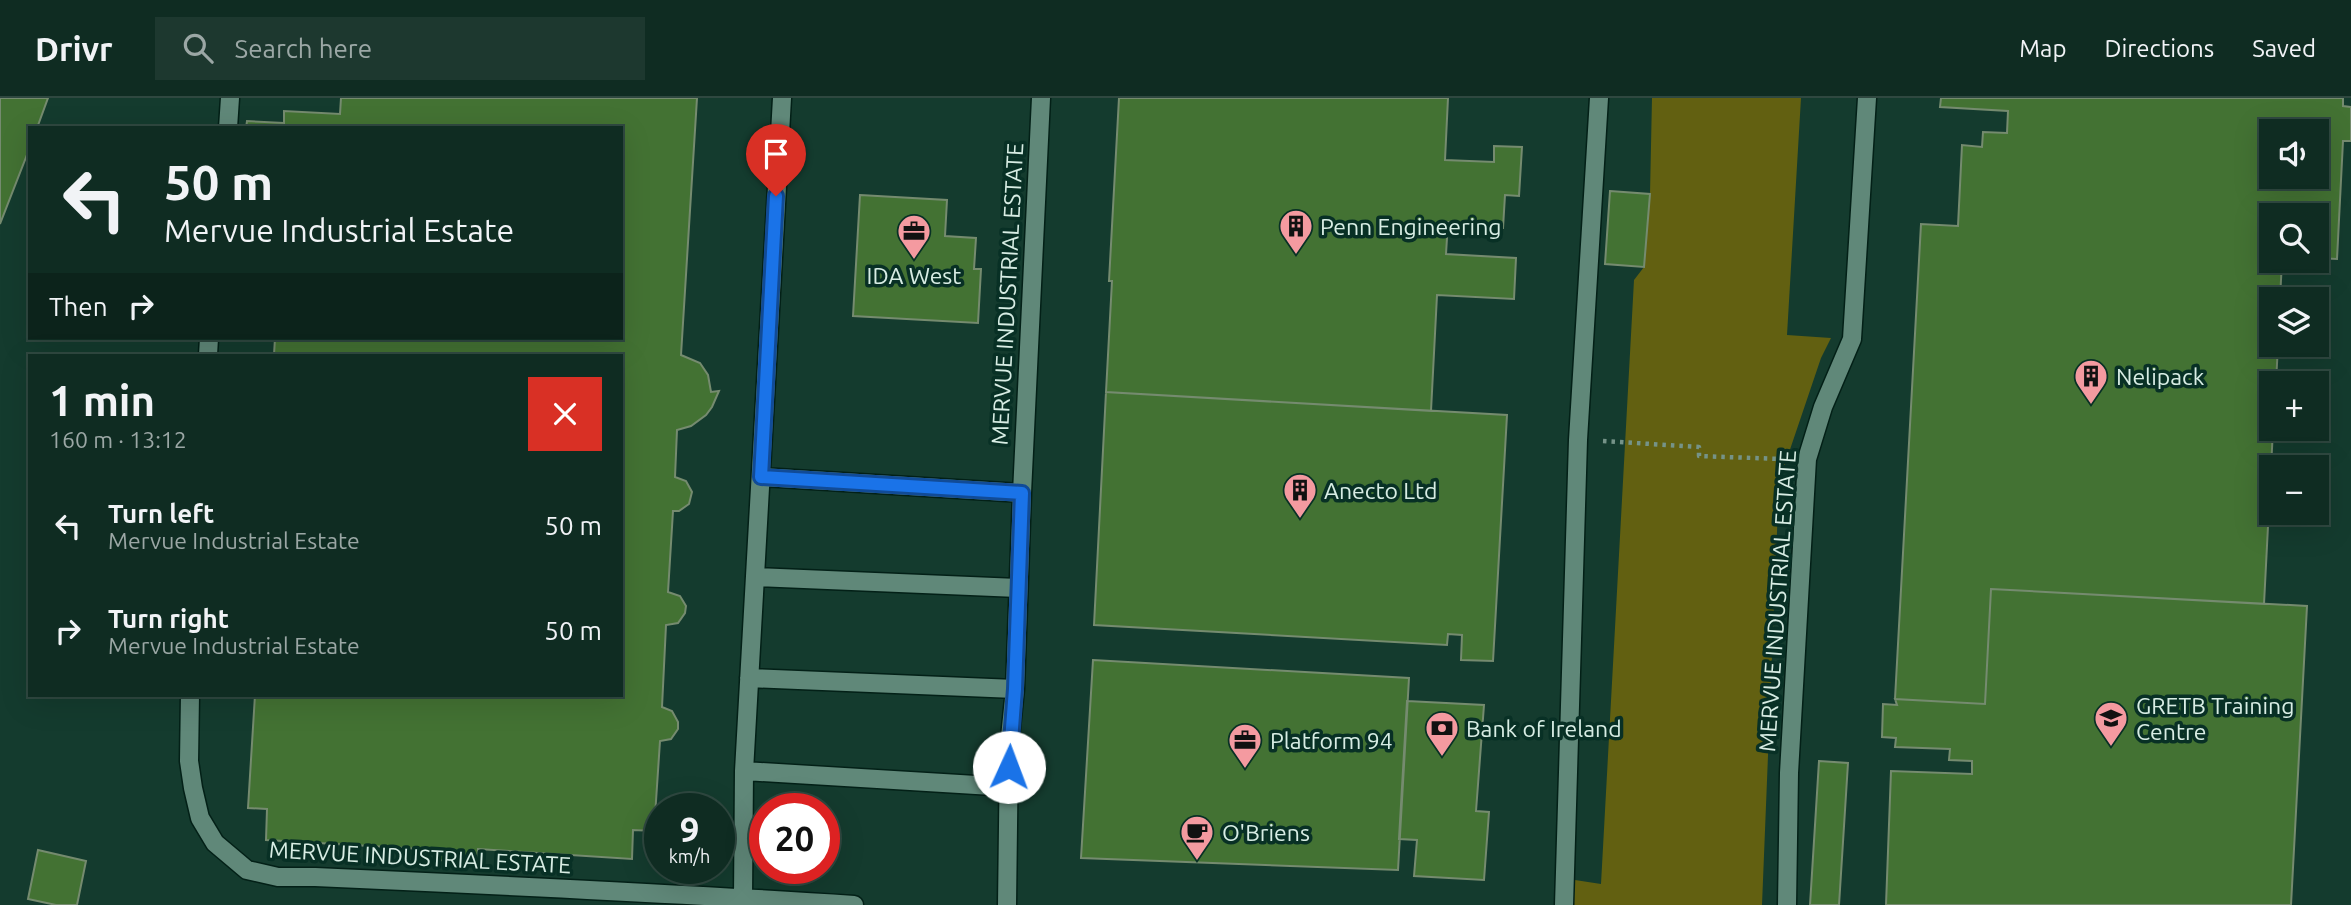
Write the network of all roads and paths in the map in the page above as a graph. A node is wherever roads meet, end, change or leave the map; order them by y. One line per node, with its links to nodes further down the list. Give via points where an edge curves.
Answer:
1 (230, 98): 6 (lane)
2 (782, 98): 9 (lane)
3 (1041, 98): 10 (lane, MERVUE INDUSTRIAL ESTATE)
4 (1599, 98): 7 (lane)
5 (1867, 98): 8 (lane, MERVUE INDUSTRIAL ESTATE, via 1852,339)
6 (228, 126)
7 (1578, 440): 8 (path, via 1699,447 1699,456); 21 (lane)
8 (1807, 459): 22 (lane, MERVUE INDUSTRIAL ESTATE, via 1789,773)
9 (761, 477): 10 (lane); 11 (lane)
10 (1022, 493): 12 (lane, MERVUE INDUSTRIAL ESTATE)
11 (755, 577): 12 (lane); 13 (lane)
12 (1018, 589): 14 (lane, MERVUE INDUSTRIAL ESTATE)
13 (749, 678): 14 (lane); 16 (lane)
14 (1015, 689): 17 (lane, MERVUE INDUSTRIAL ESTATE)
15 (190, 697): 18 (lane, MERVUE INDUSTRIAL ESTATE, via 190,761 200,818 215,843 247,870 278,877)
16 (744, 771): 17 (lane); 18 (lane)
17 (1009, 788): 20 (lane, MERVUE INDUSTRIAL ESTATE)
18 (743, 898): 19 (lane, MERVUE INDUSTRIAL ESTATE)
19 (854, 905)
20 (1007, 905)
21 (1564, 905)
22 (1787, 905)

